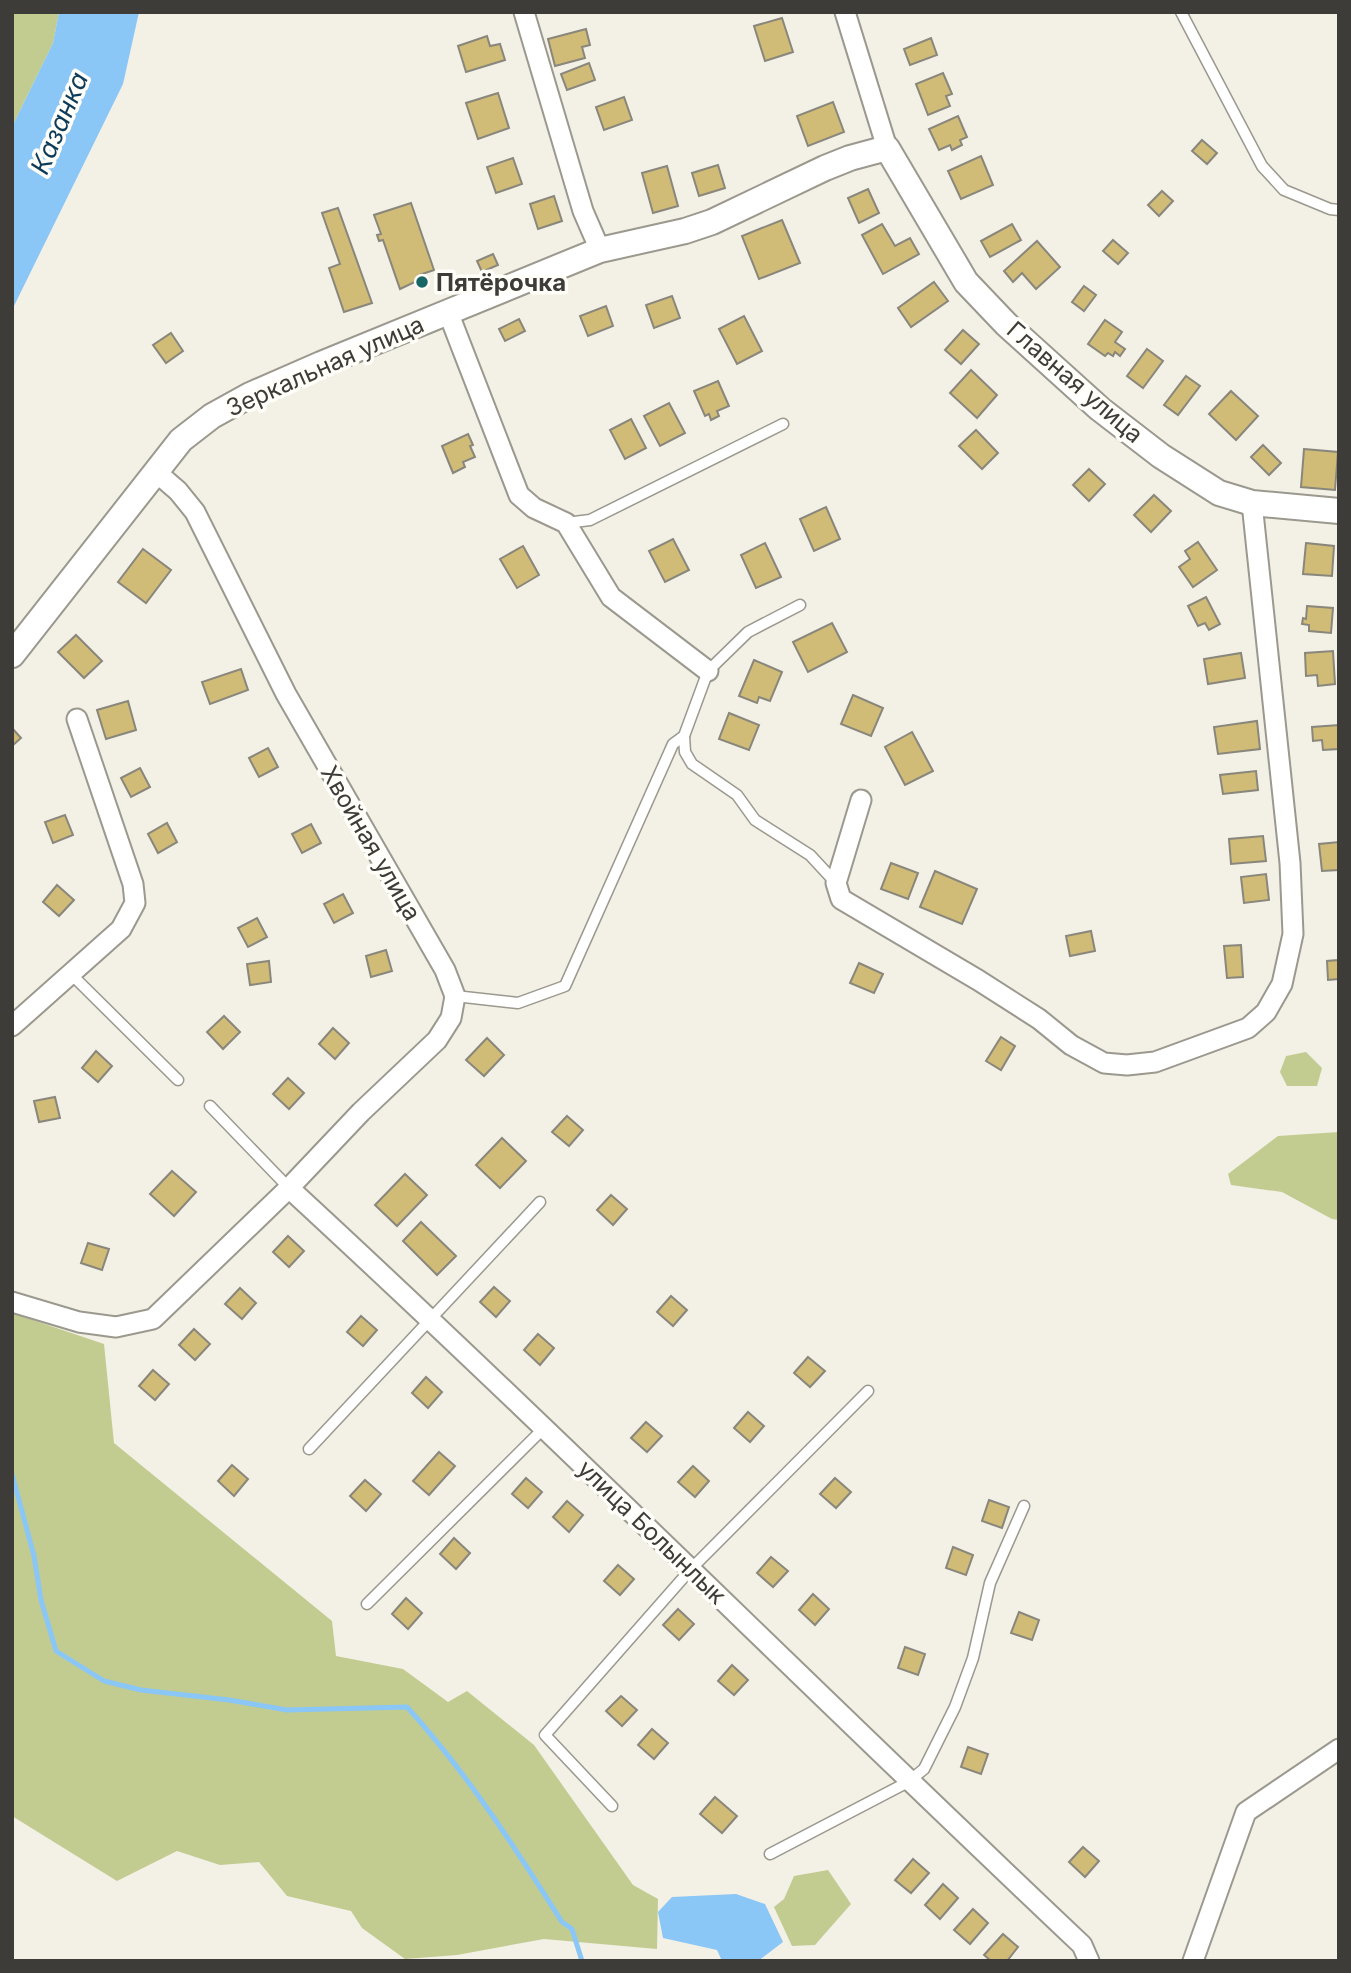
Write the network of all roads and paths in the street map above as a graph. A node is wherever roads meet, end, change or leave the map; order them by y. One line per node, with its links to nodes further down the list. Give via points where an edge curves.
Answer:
1 (524, 12): 6 (street, via 583,211)
2 (845, 12): 4 (street)
3 (1181, 12): 5 (lane, via 1262,166 1284,190)
4 (887, 148): 6 (street, Зеркальная улица, via 837,163 712,222); 10 (street, Главная улица, via 966,282 1006,324 1100,409 1161,456 1219,493)
5 (1339, 210)
6 (600, 250): 7 (street, Зеркальная улица)
7 (448, 312): 9 (street, Зеркальная улица, via 262,390 212,416 181,440); 12 (street, via 519,495)
8 (783, 425): 12 (lane, via 590,520)
9 (155, 471): 14 (street, Зеркальная улица); 21 (street, Хвойная улица, via 195,512 286,694)
10 (1252, 503): 11 (street, Главная улица); 19 (street, via 1290,863 1293,934 1282,984 1266,1012 1248,1028 1155,1062 1104,1063 978,980 841,900)
11 (1339, 511)
12 (566, 523): 15 (street, via 611,597)
13 (800, 606): 15 (lane, via 748,632)
14 (12, 655)
15 (708, 671): 17 (lane)
16 (77, 719): 20 (street, via 133,884 135,903 121,929)
17 (684, 736): 19 (lane, via 692,764 737,795 755,820 810,855); 21 (lane, via 673,744 565,986 518,1003)
18 (861, 800): 19 (street)
19 (836, 883)
20 (71, 974): 22 (street); 23 (lane)
21 (455, 996): 25 (street, via 451,1018 437,1040)
22 (12, 1026)
23 (178, 1080)
24 (210, 1106): 25 (lane, улица Болынлык)
25 (289, 1188): 27 (street, via 153,1318 116,1326); 28 (street, улица Болынлык)
26 (540, 1202): 28 (lane)
27 (12, 1302)
28 (432, 1320): 30 (street, улица Болынлык); 31 (lane)
29 (868, 1391): 33 (lane)
30 (544, 1428): 33 (street, улица Болынлык); 34 (lane)
31 (309, 1449)
32 (1024, 1506): 36 (lane, via 990,1583 973,1658 955,1707 924,1769)
33 (691, 1569): 36 (street, улица Болынлык); 37 (lane, via 545,1735)
34 (367, 1604)
35 (1339, 1749): 40 (street, via 1245,1812)
36 (908, 1782): 38 (lane); 39 (street, улица Болынлык, via 1082,1945)
37 (612, 1806)
38 (770, 1854)
39 (1090, 1961)
40 (1193, 1961)

